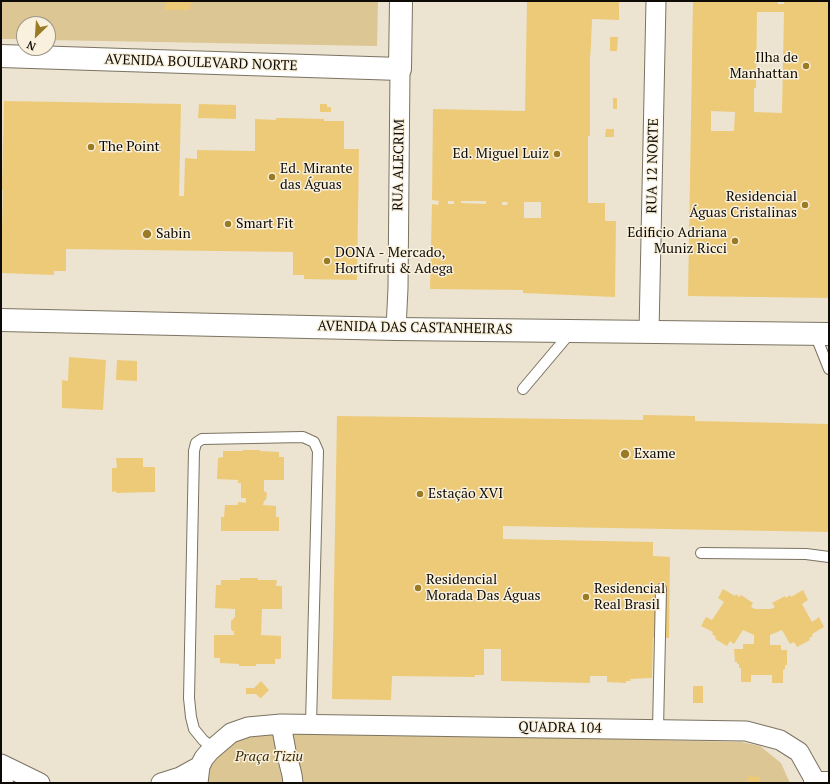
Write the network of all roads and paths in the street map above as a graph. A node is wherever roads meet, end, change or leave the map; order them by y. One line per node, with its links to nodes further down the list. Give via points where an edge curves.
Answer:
1 (401, 1): 4 (main road, RUA ALECRIM)
2 (656, 1): 8 (street, RUA 12 NORTE)
3 (1, 56): 4 (main road, AVENIDA BOULEVARD NORTE)
4 (400, 69): 6 (street, RUA ALECRIM)
5 (1, 320): 6 (main road, AVENIDA DAS CASTANHEIRAS)
6 (396, 329): 7 (main road, AVENIDA DAS CASTANHEIRAS)
7 (572, 331): 8 (main road, AVENIDA DAS CASTANHEIRAS); 11 (lane)
8 (649, 332): 9 (main road, AVENIDA DAS CASTANHEIRAS)
9 (822, 334): 10 (lane)
10 (829, 369)
11 (523, 389)
12 (701, 553): 13 (lane, via 806,554)
13 (829, 557)
14 (661, 589): 17 (lane)
15 (281, 724): 16 (street, QUADRA 104); 18 (street, QUADRA 104, via 248,727 231,733); 26 (street)
16 (311, 724): 17 (street, QUADRA 104); 18 (lane, via 318,451 314,442 303,438 202,439 196,442 194,451 189,698 194,729)
17 (658, 730): 22 (street, QUADRA 104, via 746,731 780,740 799,752)
18 (213, 748): 20 (street, QUADRA 104, via 204,758)
19 (1, 764): 24 (street)
20 (199, 775): 25 (street, QUADRA 104, via 180,776)
21 (1, 776): 23 (main road)
22 (821, 779)
23 (2, 783)
24 (40, 783)
25 (161, 783)
26 (293, 783)

